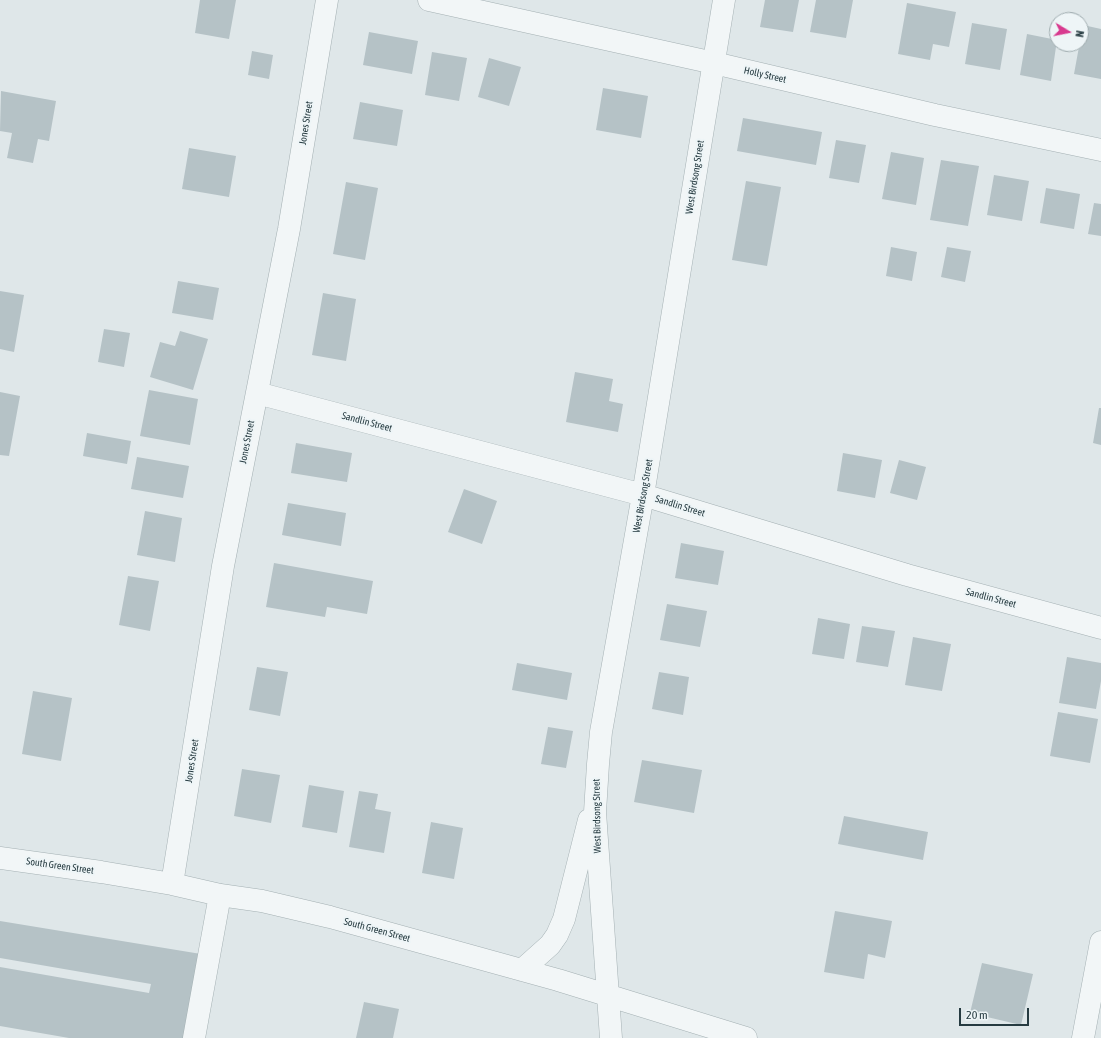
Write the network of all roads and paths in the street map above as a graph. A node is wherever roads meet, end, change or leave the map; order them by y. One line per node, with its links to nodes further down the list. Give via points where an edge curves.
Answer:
1 (327, 0): 6 (street, Jones Street, via 289,229)
2 (429, 0): 4 (street, Holly Street)
3 (724, 0): 4 (street, West Birdsong Street)
4 (714, 63): 5 (street, Holly Street, via 935,116); 7 (street, West Birdsong Street)
5 (1101, 150)
6 (257, 393): 7 (street, Sandlin Street); 11 (street, Jones Street, via 223,566)
7 (643, 495): 8 (street, Sandlin Street, via 907,575); 9 (street, West Birdsong Street, via 601,732)
8 (1101, 628)
9 (596, 796): 14 (street, via 564,919 550,945); 15 (street, West Birdsong Street)
10 (0, 858): 11 (street, South Green Street)
11 (172, 884): 12 (street, South Green Street)
12 (220, 895): 14 (street, South Green Street, via 262,901 330,917); 16 (street)
13 (1101, 942): 19 (street)
14 (522, 970): 15 (street, South Green Street)
15 (608, 995): 17 (street, West Birdsong Street); 18 (street, South Green Street)
16 (194, 1038)
17 (611, 1038)
18 (746, 1038)
19 (1083, 1038)

